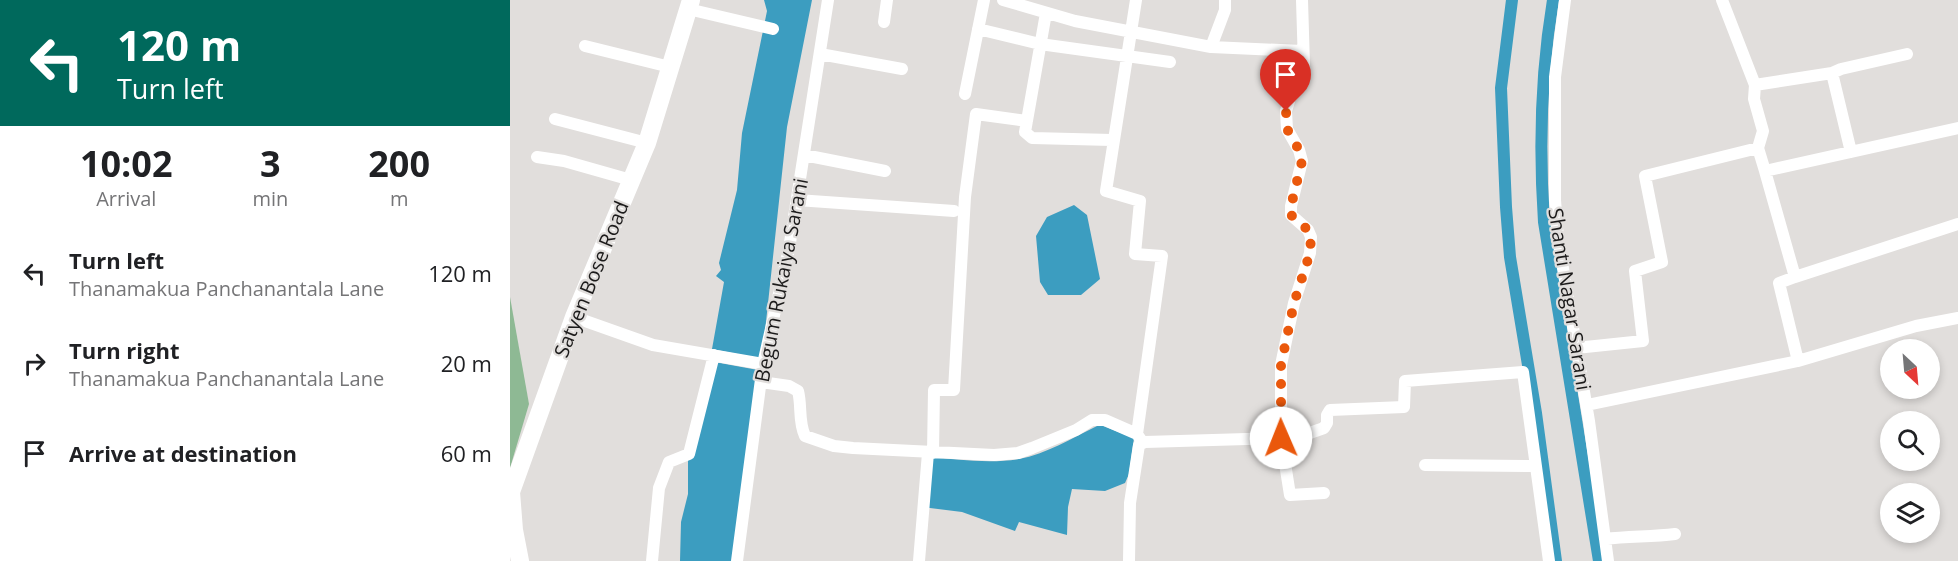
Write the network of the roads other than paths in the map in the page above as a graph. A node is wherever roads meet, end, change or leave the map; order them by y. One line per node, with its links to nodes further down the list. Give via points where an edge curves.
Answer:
1 (828, 0): 20 (street, Begum Rukaiya Sarani)
2 (887, 0): 12 (street)
3 (984, 0): 14 (street)
4 (1003, 0): 11 (street)
5 (1136, 0): 15 (street)
6 (1225, 0): 18 (street)
7 (1302, 0): 19 (street)
8 (1565, 0): 47 (street, Shanti Nagar Sarani, via 1555,78 1555,200)
9 (1722, 0): 27 (street)
10 (690, 5): 13 (street); 24 (main road, Satyen Bose Road)
11 (1046, 13): 15 (street); 16 (street)
12 (884, 22)
13 (773, 29)
14 (978, 29): 16 (street); 28 (street)
15 (1129, 33): 18 (street); 22 (street)
16 (1040, 44): 22 (street); 30 (street)
17 (585, 46): 24 (street)
18 (1211, 47): 19 (street)
19 (1302, 51): 53 (street, via 1303,83 1286,111 1287,129 1302,161 1291,215 1311,237 1281,365)
20 (820, 54): 25 (street); 36 (street, Begum Rukaiya Sarani)
21 (1907, 54): 26 (street)
22 (1126, 55): 23 (street); 32 (street)
23 (1170, 62)
24 (670, 67): 33 (main road, Satyen Bose Road)
25 (902, 69)
26 (1832, 73): 27 (street); 35 (street)
27 (1755, 86): 34 (street, via 1754,99 1763,131)
28 (965, 94)
29 (555, 119): 33 (street)
30 (1027, 121): 32 (street, via 1025,132 1032,138); 55 (street, via 976,114 965,197 954,390 934,390)
31 (1958, 128): 35 (street)
32 (1112, 140): 54 (street, via 1106,191 1140,201 1135,254 1162,256)
33 (647, 143): 40 (main road, Satyen Bose Road)
34 (1758, 148): 39 (street); 47 (street, via 1645,176 1662,262 1635,272 1643,340)
35 (1851, 152): 39 (street)
36 (804, 155): 38 (street); 41 (street, Begum Rukaiya Sarani)
37 (537, 158): 40 (street, via 564,161)
38 (885, 171)
39 (1765, 171): 44 (street)
40 (631, 180): 45 (main road, Satyen Bose Road)
41 (797, 200): 42 (street); 50 (street, Begum Rukaiya Sarani)
42 (954, 211)
43 (1958, 224): 44 (street)
44 (1795, 277): 49 (street, via 1779,283)
45 (574, 317): 48 (street, via 653,345); 61 (main road, Satyen Bose Road, via 511,492)
46 (1958, 318): 49 (street, via 1916,326)
47 (1576, 348): 52 (street, Shanti Nagar Sarani)
48 (714, 355): 50 (street); 62 (street, via 689,454 669,462 659,488)
49 (1798, 361): 52 (street)
50 (763, 364): 51 (street, Begum Rukaiya Sarani)
51 (760, 382): 55 (street, via 798,391 801,426 806,436 843,447); 63 (street, Begum Rukaiya Sarani)
52 (1587, 405): 60 (street, Shanti Nagar Sarani)
53 (1281, 438): 54 (street); 57 (street, via 1324,428 1330,410 1404,407 1405,381 1523,372); 58 (street, via 1290,495)
54 (1140, 439): 55 (street, via 1105,420 1092,420 1018,453); 65 (street, via 1130,503)
55 (931, 453): 64 (street)
56 (1425, 465): 57 (street)
57 (1536, 465): 66 (street)
58 (1324, 493)
59 (1675, 534): 60 (street)
60 (1605, 539): 67 (street, Shanti Nagar Sarani)
61 (520, 561)
62 (652, 561)
63 (737, 561)
64 (919, 561)
65 (1129, 561)
66 (1550, 561)
67 (1608, 561)

